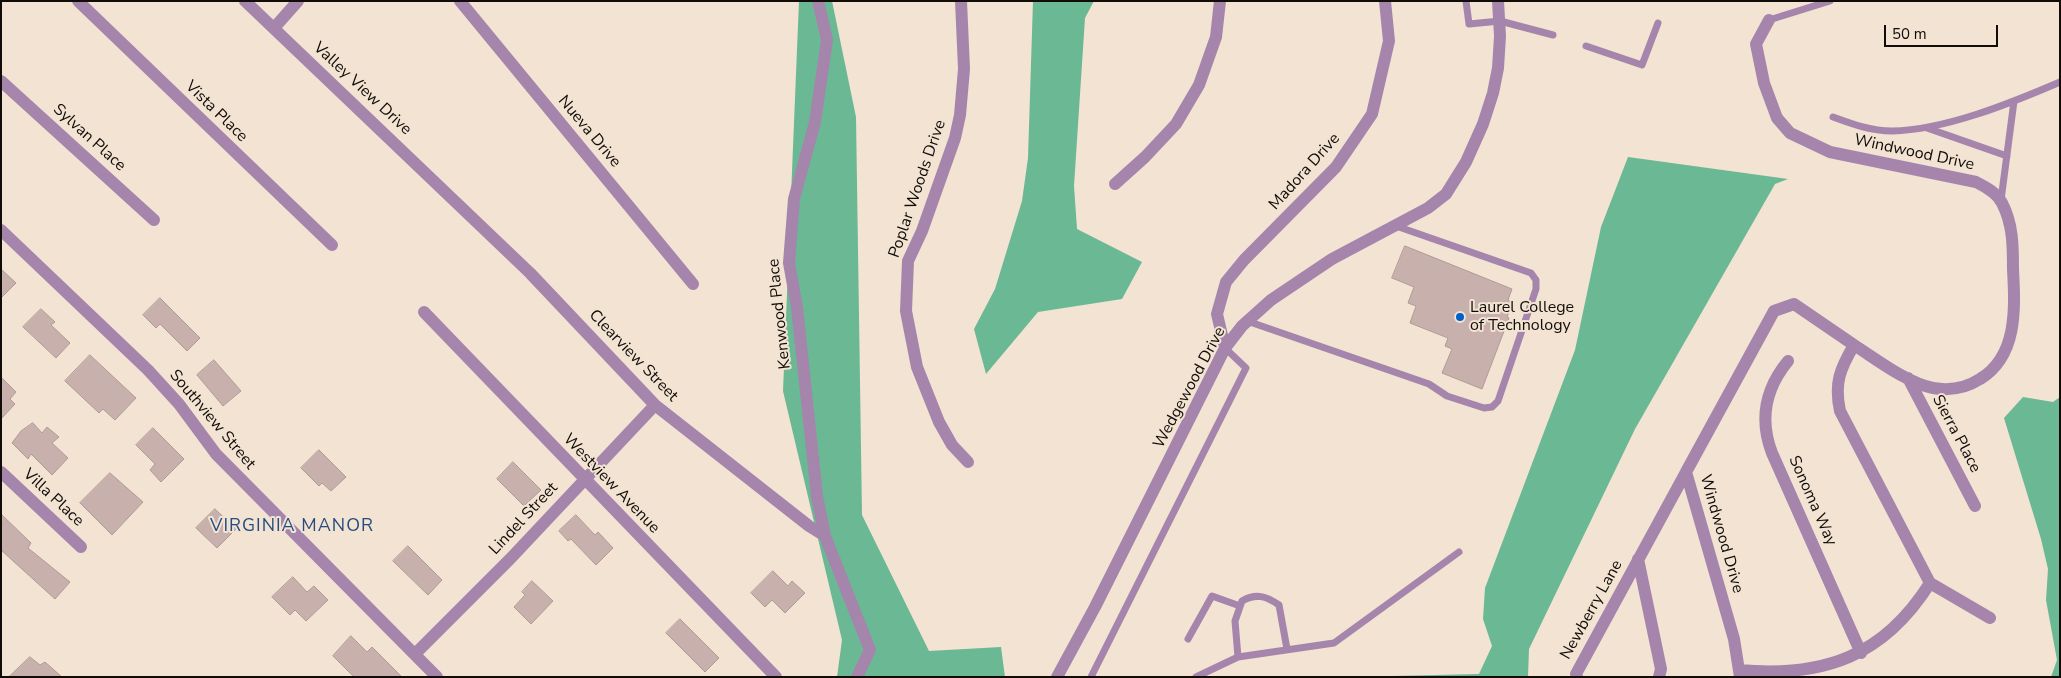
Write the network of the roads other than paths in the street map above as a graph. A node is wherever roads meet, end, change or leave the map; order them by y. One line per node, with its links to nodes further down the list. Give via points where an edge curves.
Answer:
1 (78, 1): 30 (street, Vista Place)
2 (245, 1): 15 (street, Valley View Drive)
3 (298, 1): 15 (street)
4 (460, 1): 31 (street, Nueva Drive)
5 (818, 1): 44 (street, Kenwood Place, via 826,40 815,122 794,199 789,263 797,307 817,496)
6 (960, 1): 39 (street, Poplar Woods Drive, via 964,70 960,115 955,138 908,261 906,311 920,377 939,422 952,445)
7 (1220, 1): 24 (street, via 1216,36 1199,85 1176,124)
8 (1385, 1): 35 (street, Madora Drive, via 1389,40 1372,114 1336,167 1226,282 1217,314)
9 (1466, 1): 13 (lane, via 1469,24)
10 (1498, 1): 13 (street, Wedgewood Drive)
11 (1830, 1): 12 (lane)
12 (1768, 20): 26 (street, Windwood Drive, via 1756,44 1776,118 1790,134 1830,152 1976,182)
13 (1500, 21): 16 (lane); 28 (street, Wedgewood Drive, via 1498,68 1493,93 1466,162 1446,194)
14 (1658, 23): 17 (lane, via 1642,65)
15 (274, 28): 25 (street, Valley View Drive)
16 (1553, 35)
17 (1586, 46)
18 (1, 81): 27 (street, Sylvan Place)
19 (2060, 82): 20 (lane)
20 (2014, 102): 22 (lane); 23 (lane)
21 (1833, 116): 22 (lane, via 1862,128 1890,131)
22 (1927, 128): 23 (lane)
23 (2007, 156): 26 (lane)
24 (1115, 184)
25 (456, 200): 38 (street, Clearview Street)
26 (2001, 201): 37 (street, Windwood Drive, via 2010,220 2015,308 2011,335 2002,357 1986,376 1957,388 1932,388)
27 (154, 220)
28 (1395, 226): 33 (street, Wedgewood Drive, via 1332,259 1271,300); 33 (lane, via 1531,273 1536,280 1536,289 1498,401 1492,406 1484,408 1447,396 1429,384)
29 (1, 230): 54 (street, Southview Street, via 148,370 179,404 216,454)
30 (332, 245)
31 (693, 284)
32 (424, 312): 42 (street, Westview Avenue)
33 (1247, 321): 35 (street, Wedgewood Drive)
34 (1854, 345): 37 (street, Windwood Drive); 41 (street, Windwood Drive, via 1794,304 1774,311); 48 (street, via 1838,378 1840,411)
35 (1226, 348): 60 (street, Wedgewood Drive); 61 (lane, via 1246,368)
36 (1788, 361): 53 (street, Sonoma Way, via 1769,392 1765,409 1766,433)
37 (1908, 378): 43 (street, Sierra Place)
38 (655, 405): 42 (street, Lindel Street); 44 (street, Clearview Street)
39 (968, 462)
40 (1, 472): 45 (street, Villa Place)
41 (1686, 472): 47 (street, Newberry Lane); 56 (street, Windwood Drive, via 1734,639)
42 (584, 479): 54 (street, Lindel Street); 58 (street, Westview Avenue)
43 (1975, 506)
44 (825, 536): 59 (street, Kenwood Place, via 870,650)
45 (82, 548)
46 (1459, 552): 52 (lane, via 1334,643)
47 (1638, 559): 63 (street, Newberry Lane); 64 (street, Newberry Lane, via 1661,669)
48 (1930, 583): 50 (street); 53 (street, Windwood Drive, via 1902,622)
49 (1240, 606): 51 (lane, via 1212,596); 52 (lane, via 1250,596 1268,598 1279,605); 55 (lane, via 1235,621)
50 (1990, 618)
51 (1188, 639)
52 (1287, 649): 55 (lane)
53 (1862, 653): 56 (street, Windwood Drive, via 1800,673)
54 (415, 654): 57 (street, Southview Street)
55 (1238, 657): 62 (lane)
56 (1739, 674)
57 (437, 677)
58 (776, 677)
59 (857, 677)
60 (1057, 677)
61 (1092, 677)
62 (1196, 677)
63 (1577, 677)
64 (1659, 677)

